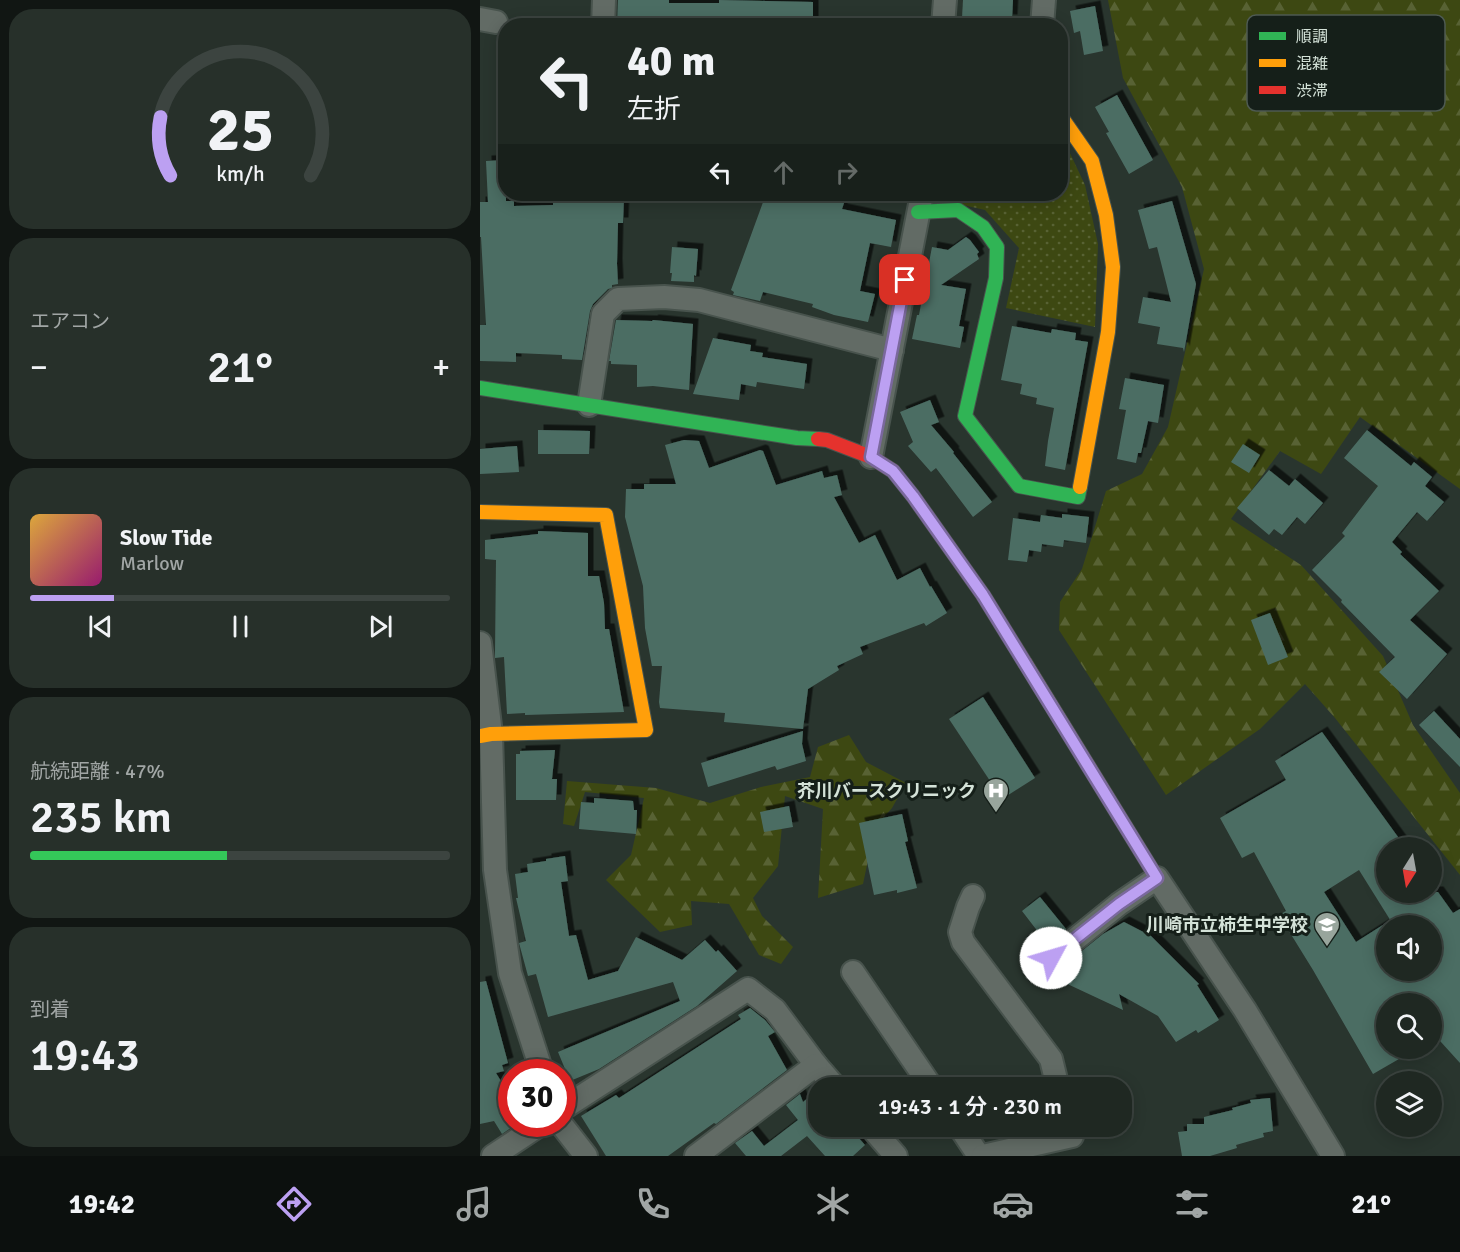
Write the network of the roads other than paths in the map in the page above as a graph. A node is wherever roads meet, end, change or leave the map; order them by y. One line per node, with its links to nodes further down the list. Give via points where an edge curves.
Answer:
1 (604, 0): 4 (street)
2 (945, 0): 5 (street)
3 (1044, 0): 6 (street)
4 (603, 18)
5 (944, 18)
6 (1043, 18)
7 (1068, 126): 8 (street, via 1092,161 1106,215 1113,267 1108,332 1078,497 1019,486 965,416 996,278 997,247 983,227 958,210)
8 (920, 203): 9 (street)
9 (892, 350): 11 (street, via 699,300 618,299 603,314); 12 (street)
10 (480, 388): 11 (street)
11 (589, 405): 12 (street, via 827,440)
12 (871, 457): 17 (street, via 893,471 906,487 983,595)
13 (480, 512): 15 (street, via 606,515 646,730)
14 (480, 643): 15 (street)
15 (486, 735): 16 (street)
16 (488, 870): 21 (street, via 510,973)
17 (1157, 878): 19 (street); 37 (street, via 1245,1010)
18 (973, 896): 25 (street, via 960,932 963,942 1050,1059)
19 (1051, 958)
20 (853, 972): 24 (street)
21 (538, 1059)
22 (816, 1065): 23 (street); 26 (street, via 775,1010 748,989); 34 (street)
23 (826, 1077)
24 (925, 1077)
25 (1055, 1077)
26 (576, 1100)
27 (522, 1137): 32 (street)
28 (571, 1137): 33 (street)
29 (880, 1137): 35 (street)
30 (967, 1137): 36 (street)
31 (1067, 1137): 36 (street)
32 (493, 1156)
33 (585, 1156)
34 (696, 1156)
35 (896, 1156)
36 (981, 1156)
37 (1333, 1156)

